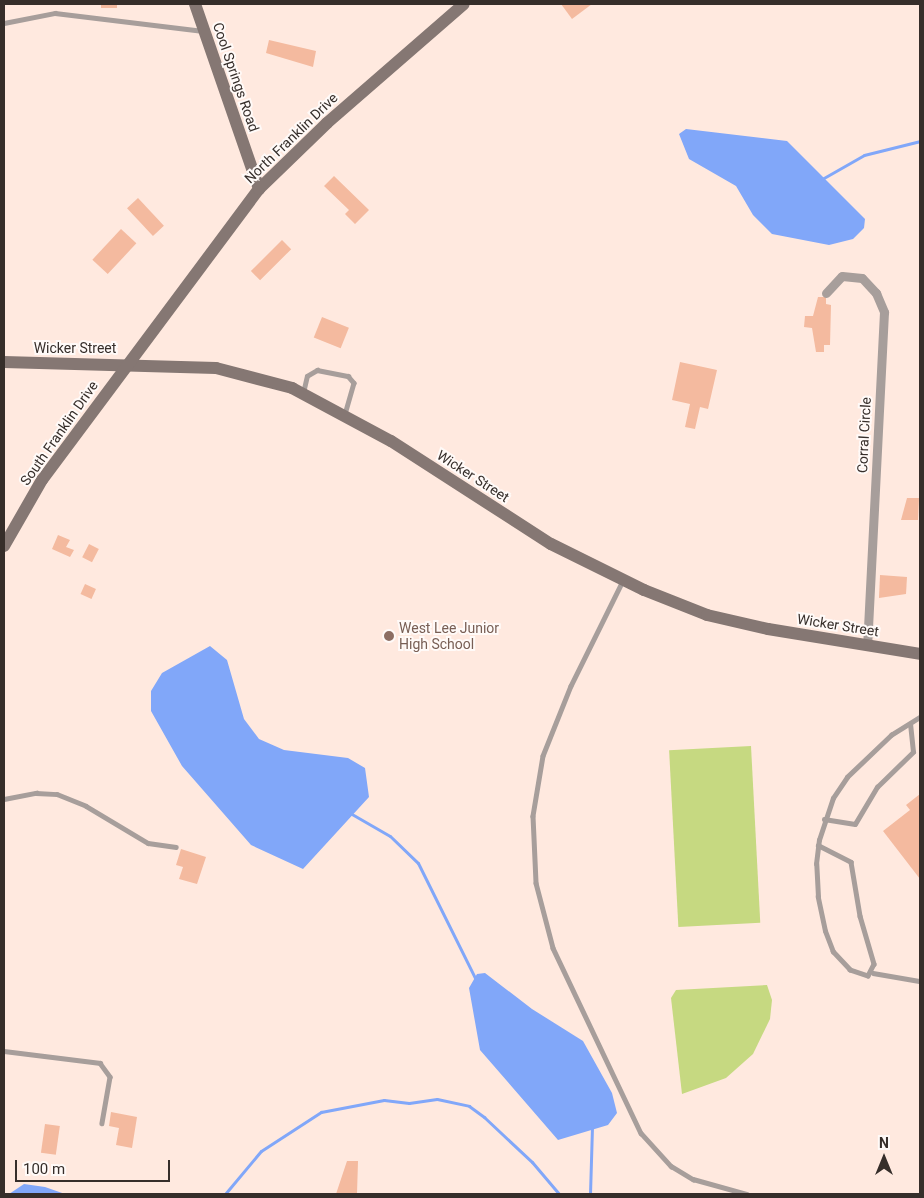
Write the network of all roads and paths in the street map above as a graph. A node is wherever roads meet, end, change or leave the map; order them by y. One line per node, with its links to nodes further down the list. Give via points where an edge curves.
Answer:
1 (195, 4): 4 (main road, Cool Springs Road)
2 (464, 4): 5 (main road, North Franklin Drive, via 327,123)
3 (4, 23): 4 (lane, via 34,14 64,13)
4 (204, 32): 5 (main road, Cool Springs Road)
5 (258, 189): 8 (main road, North Franklin Drive)
6 (826, 293): 13 (street, Corral Circle, via 842,276 862,278 876,293 884,312)
7 (4, 362): 8 (main road, Wicker Street)
8 (126, 364): 9 (main road, Wicker Street, via 216,368); 11 (main road, South Franklin Drive, via 42,480)
9 (303, 394): 10 (main road, Wicker Street); 10 (lane, via 311,372 348,376 353,390)
10 (345, 416): 12 (main road, Wicker Street, via 391,440 551,544)
11 (4, 546)
12 (624, 580): 13 (main road, Wicker Street, via 707,615); 25 (lane, via 571,686 543,756 533,816 536,884 553,948 641,1132 671,1166 693,1180)
13 (867, 645): 14 (main road, Wicker Street)
14 (920, 654)
15 (920, 717): 16 (lane)
16 (910, 724): 18 (lane, via 872,751 848,777); 18 (lane, via 913,752 877,787 855,824)
17 (4, 799): 20 (lane, via 31,793 57,794 86,806 148,843)
18 (824, 819): 19 (lane)
19 (818, 845): 21 (lane, via 851,862); 21 (lane, via 818,897 833,952 850,970 868,976)
20 (176, 847)
21 (873, 973): 22 (lane)
22 (920, 981)
23 (4, 1051): 24 (lane, via 82,1058 108,1069 109,1091)
24 (102, 1123)
25 (747, 1194)

